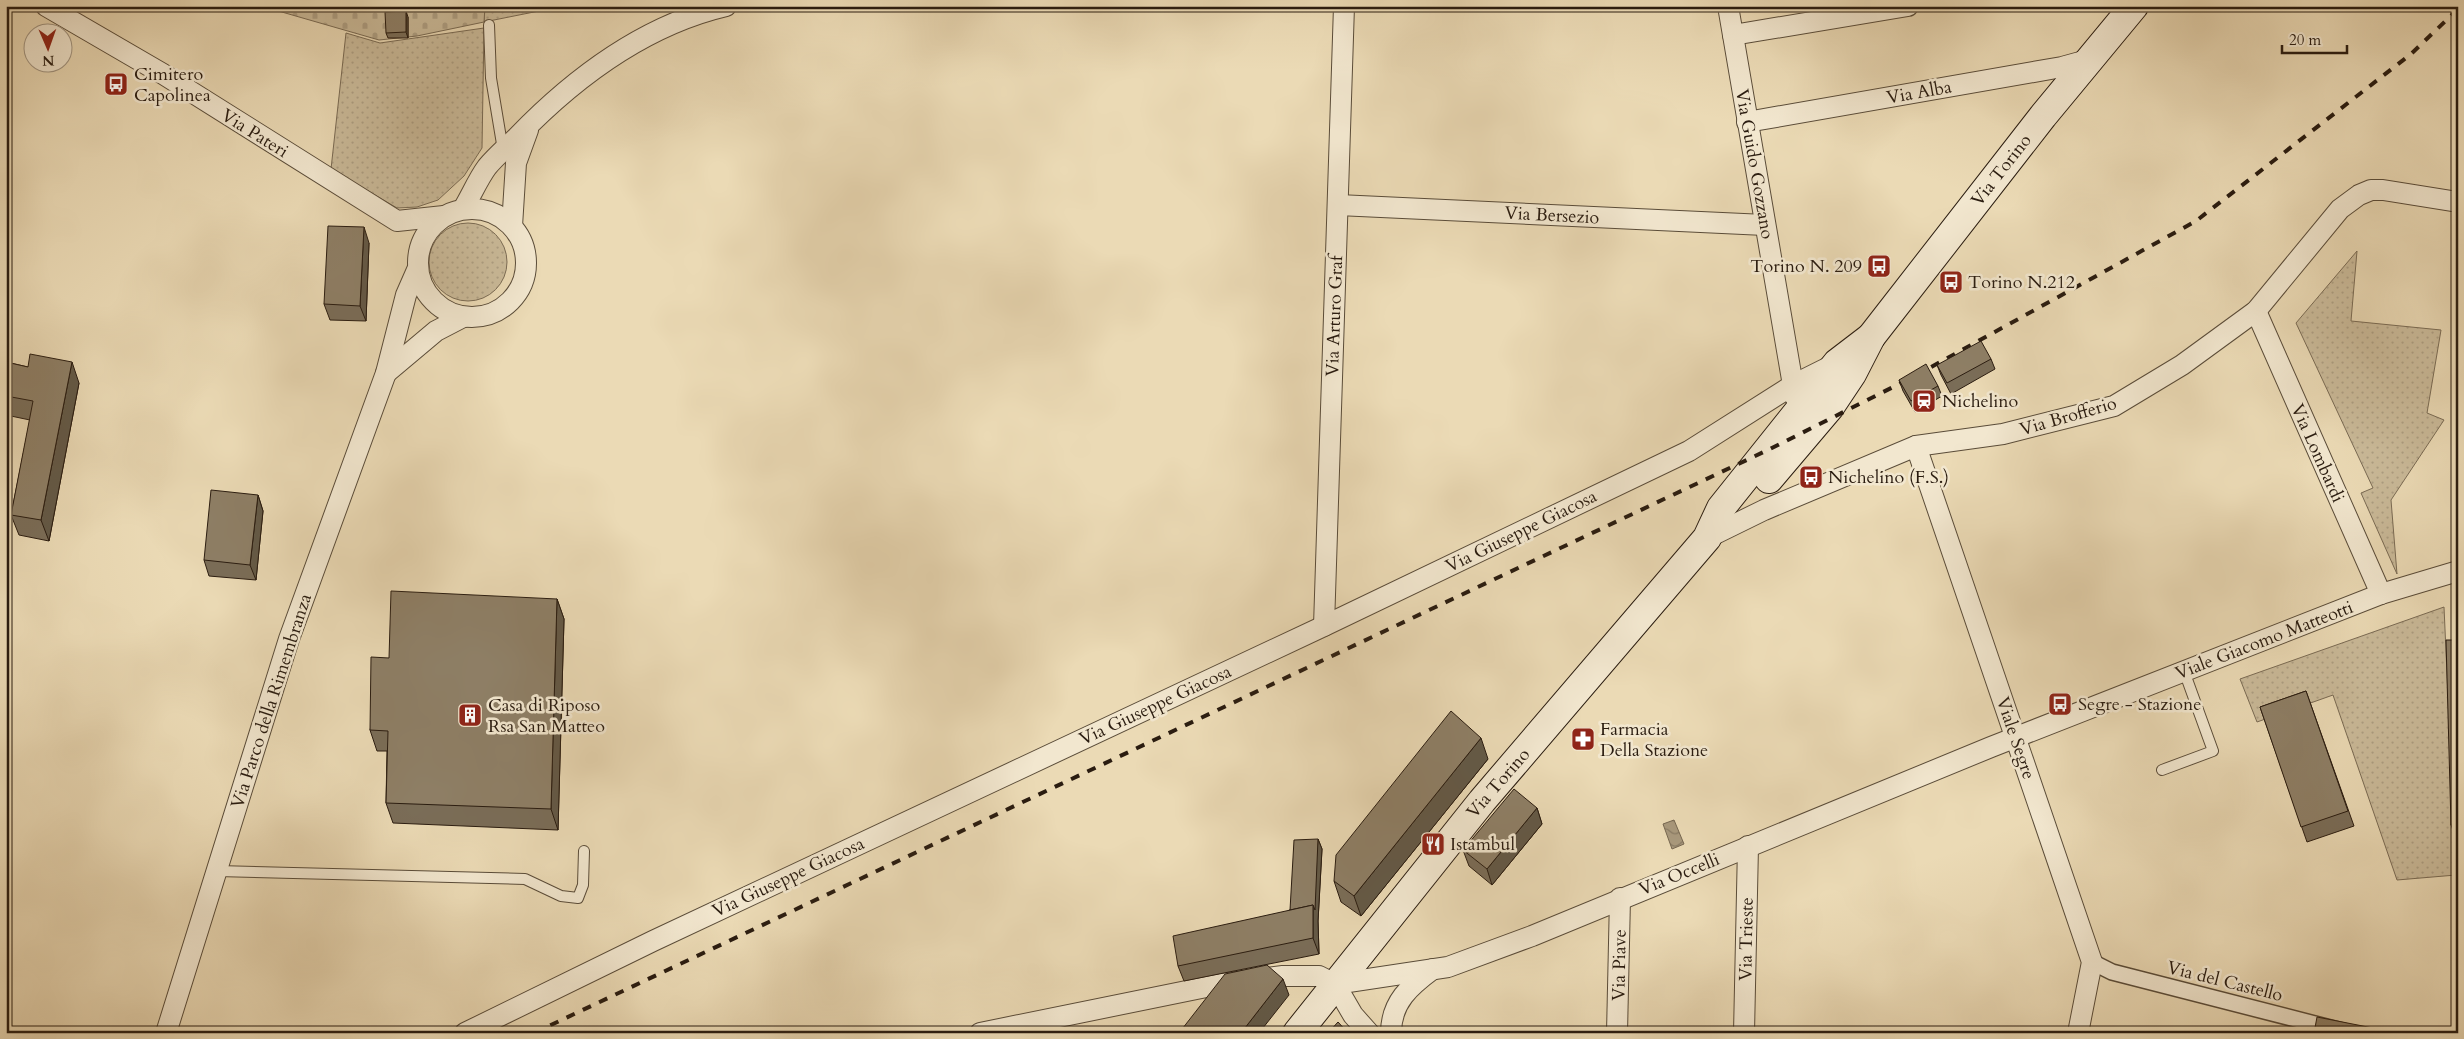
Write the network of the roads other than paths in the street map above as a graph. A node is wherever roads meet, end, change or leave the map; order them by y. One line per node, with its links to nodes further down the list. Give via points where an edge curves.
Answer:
1 (46, 6): 16 (street, Via Pateri, via 162,74)
2 (726, 6): 11 (street, via 656,30 584,76)
3 (1344, 6): 14 (street, Via Arturo Graf)
4 (1728, 6): 8 (street, Via Guido Gozzano)
5 (1908, 6): 8 (street)
6 (2134, 6): 9 (main road, Via Torino)
7 (489, 25): 12 (lane, via 491,78)
8 (1733, 35): 10 (street, Via Guido Gozzano)
9 (2091, 60): 10 (street, Via Alba); 23 (main road, Via Torino, via 2043,116)
10 (1747, 122): 18 (street, Via Guido Gozzano)
11 (530, 124): 12 (street); 17 (street, via 516,163)
12 (503, 151): 15 (street)
13 (2458, 202): 21 (street, Via Brofferio, via 2383,190 2370,190 2359,195 2340,209)
14 (1338, 205): 18 (street, Via Bersezio); 31 (street, Via Arturo Graf)
15 (453, 213): 16 (street); 17 (street, via 476,209 490,212); 19 (street, via 428,231)
16 (397, 221): 19 (street)
17 (512, 226): 22 (street, via 523,244 527,263 520,289 502,309 490,315)
18 (1766, 226): 25 (street, Via Guido Gozzano)
19 (419, 250): 20 (street)
20 (417, 270): 22 (street, via 428,296 449,313); 24 (street, Via Parco della Rimembranza, via 406,296)
21 (2256, 311): 26 (street, Via Brofferio, via 2182,365 2114,406 2003,434); 30 (street, Via Lombardi)
22 (463, 317): 24 (street, Via Parco della Rimembranza, via 436,331)
23 (1871, 337): 25 (main road, Via Torino); 27 (main road, Via Torino, via 1830,407)
24 (386, 373): 37 (street, Via Parco della Rimembranza, via 289,639)
25 (1796, 398): 28 (main road, Via Torino, via 1721,508); 31 (street, Via Giuseppe Giacosa)
26 (1916, 446): 27 (street, Via Brofferio); 33 (street, Viale Segre)
27 (1755, 508): 28 (main road, Via Torino)
28 (1707, 538): 41 (main road, Via Torino, via 1482,801)
29 (2458, 571): 30 (street, Viale Giacomo Matteotti)
30 (2380, 594): 32 (street, Viale Giacomo Matteotti)
31 (1324, 626): 44 (street, Via Giuseppe Giacosa, via 653,941)
32 (2184, 671): 33 (street, Viale Giacomo Matteotti); 34 (lane, via 2212,751)
33 (2016, 737): 35 (street, Via Occelli); 39 (street, Viale Segre)
34 (2162, 770)
35 (1748, 846): 38 (street, Via Occelli); 50 (street, Via Trieste)
36 (584, 851): 37 (lane, via 583,885 578,898 561,896 525,879)
37 (218, 871): 43 (street, Via Parco della Rimembranza)
38 (1620, 898): 40 (street, Via Occelli, via 1532,936 1448,967); 49 (street, Via Piave)
39 (2092, 962): 51 (street, Viale Segre); 52 (street, Via del Castello, via 2112,972)
40 (1433, 969): 41 (street, Via Occelli); 48 (street, via 1400,997 1391,1021)
41 (1335, 984): 42 (street, via 1319,976 1283,976 1221,984); 46 (main road, Via Torino); 47 (street, via 1353,1015)
42 (1007, 1030): 45 (street)
43 (166, 1033)
44 (465, 1033)
45 (980, 1033)
46 (1297, 1033)
47 (1369, 1033)
48 (1391, 1033)
49 (1617, 1033)
50 (1744, 1033)
51 (2078, 1033)
52 (2350, 1033)

